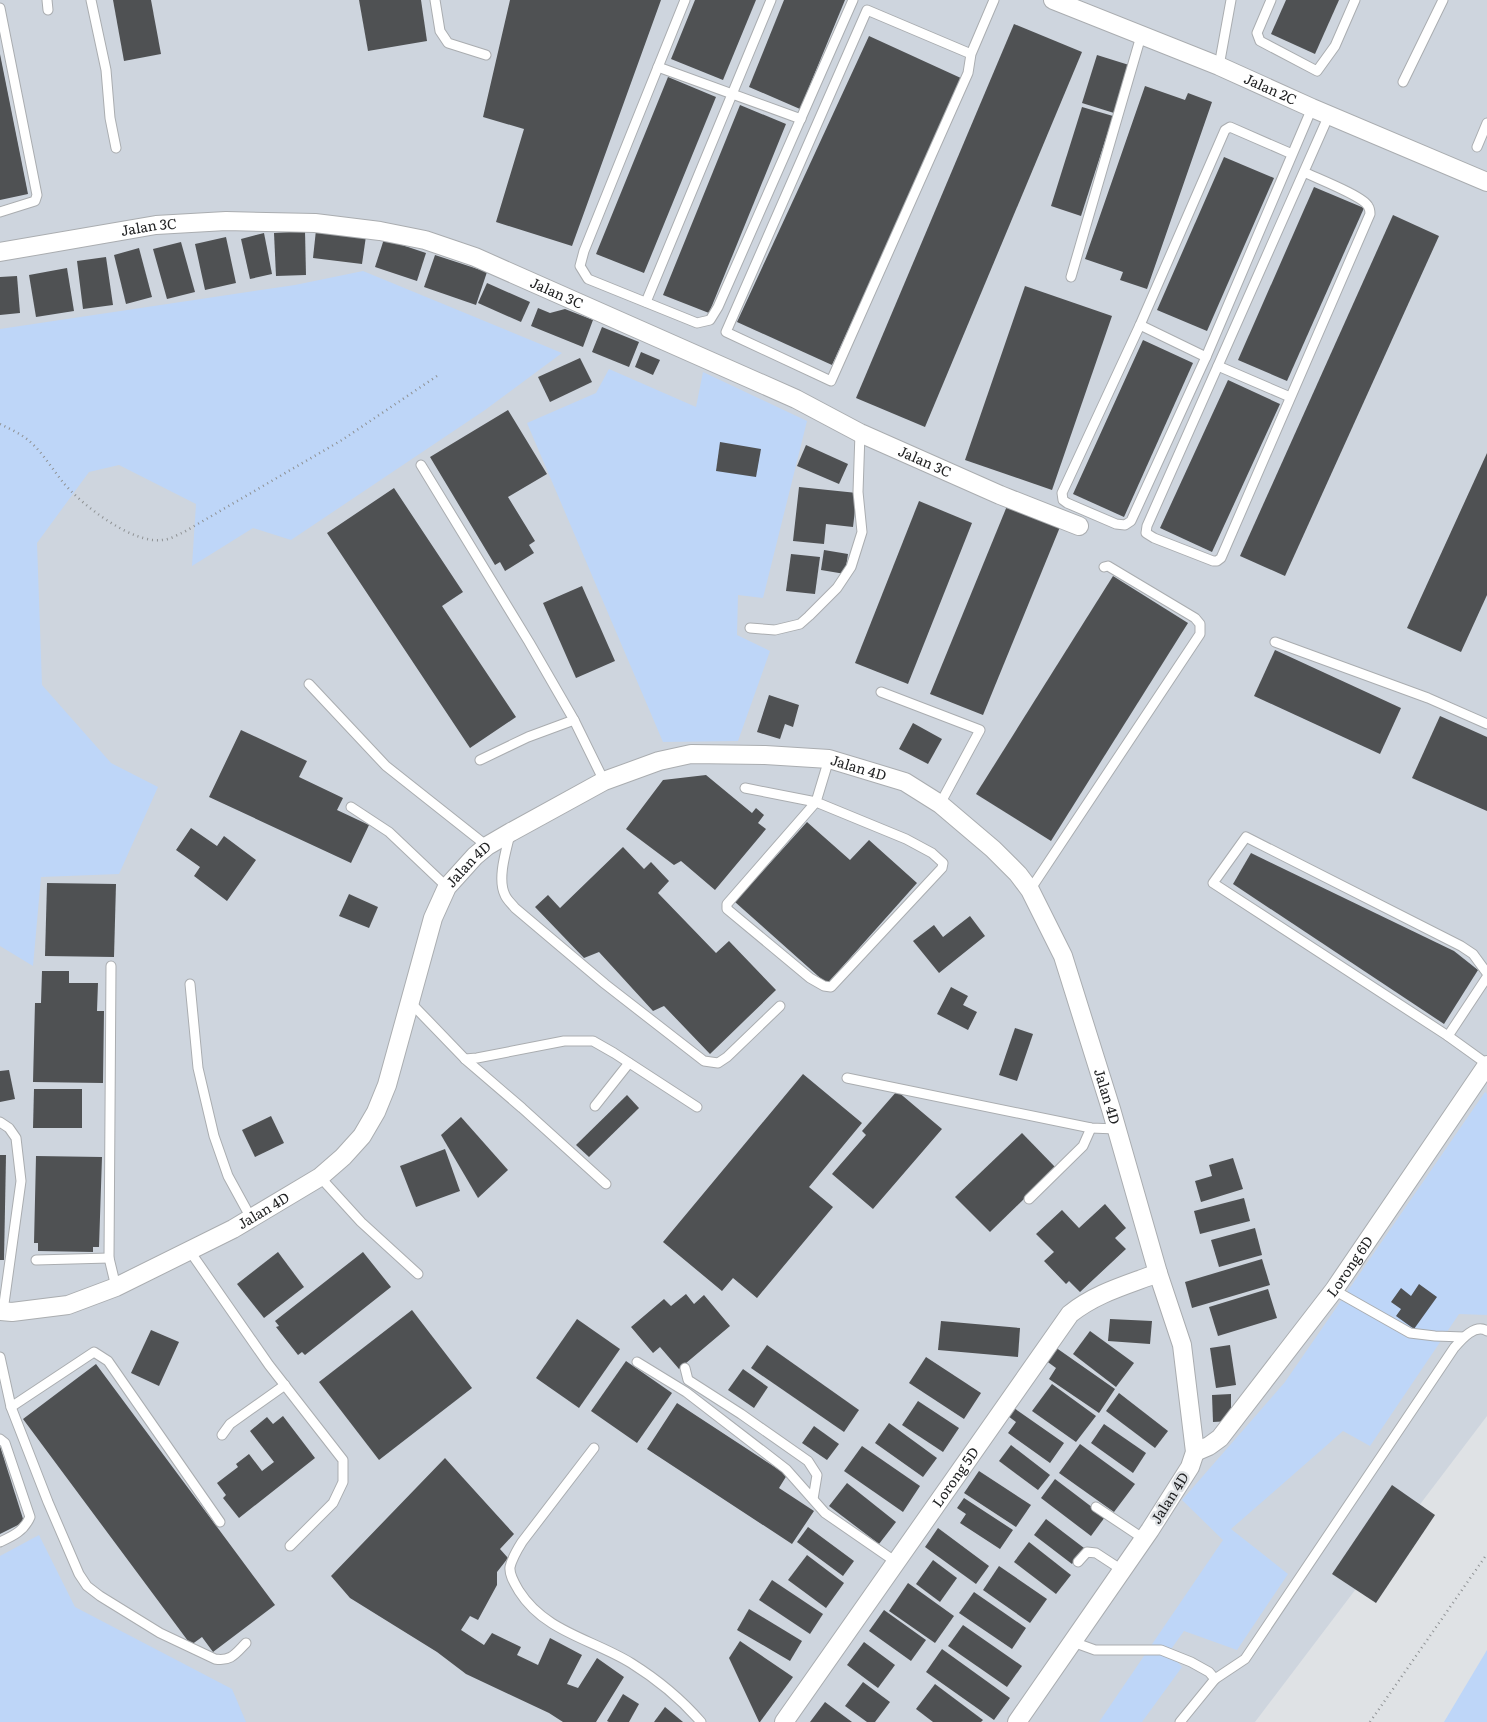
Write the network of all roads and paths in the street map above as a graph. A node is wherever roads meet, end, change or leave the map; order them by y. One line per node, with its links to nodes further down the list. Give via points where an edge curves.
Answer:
1 (91, 0): 25 (lane, via 106,70)
2 (436, 0): 15 (lane, via 440,31 448,44)
3 (685, 0): 17 (lane)
4 (771, 0): 19 (lane)
5 (853, 0): 22 (lane)
6 (994, 0): 14 (lane)
7 (1053, 0): 13 (street, Jalan 2C)
8 (1231, 0): 16 (lane)
9 (1271, 0): 10 (lane, via 1257,33 1260,41 1317,71 1335,46)
10 (1355, 0)
11 (1444, 0): 18 (lane)
12 (0, 8): 29 (lane, via 36,195 35,201)
13 (1142, 36): 16 (street, Jalan 2C); 31 (lane)
14 (970, 54): 14 (lane, via 867,10 726,332 831,381 968,73)
15 (486, 55)
16 (1219, 66): 20 (street, Jalan 2C)
17 (658, 67): 19 (lane); 32 (lane, via 580,266 588,279)
18 (1403, 82)
19 (732, 94): 22 (lane); 32 (lane)
20 (1312, 108): 21 (street, Jalan 2C); 26 (lane)
21 (1329, 115): 27 (lane); 28 (street, Jalan 2C)
22 (801, 119): 32 (lane, via 710,320 697,323)
23 (1487, 123): 24 (lane)
24 (1477, 147)
25 (116, 148)
26 (1292, 154): 33 (lane, via 1230,127 1225,130); 34 (lane)
27 (1304, 172): 35 (lane); 37 (lane, via 1356,197 1367,204 1370,214)
28 (1487, 182)
29 (0, 212)
30 (0, 252): 39 (street, Jalan 3C, via 156,225 226,222 315,223 425,240 475,257 787,395)
31 (1071, 277)
32 (646, 302)
33 (1140, 325): 34 (lane); 34 (lane, via 1062,493 1067,503 1116,524 1125,525 1131,521)
34 (1206, 357)
35 (1218, 366): 37 (lane); 37 (lane, via 1147,526 1146,533 1154,538 1213,561 1221,558)
36 (437, 376): 38 (path, via 342,440 184,532 162,540 141,538 97,513 63,482 24,438)
37 (1290, 397)
38 (0, 424)
39 (860, 433): 41 (street, Jalan 3C); 43 (lane, via 858,492 862,532 851,568 837,588 800,624 775,630)
40 (422, 465): 47 (lane)
41 (1079, 526)
42 (1104, 567): 59 (lane, via 1108,566 1195,618 1200,624 1200,634)
43 (750, 628)
44 (1275, 642): 48 (lane, via 1428,698)
45 (309, 684): 57 (lane, via 386,766)
46 (881, 692): 54 (lane, via 980,730)
47 (574, 720): 50 (lane); 51 (lane)
48 (1487, 724)
49 (829, 759): 51 (street, Jalan 4D, via 691,754 659,761); 53 (lane); 54 (street, Jalan 4D, via 905,782)
50 (480, 760)
51 (604, 781): 56 (street, Jalan 4D)
52 (745, 788): 53 (lane)
53 (816, 802): 53 (lane, via 906,839 932,853 943,864 830,987 810,978 727,909 726,904)
54 (940, 804): 59 (street, Jalan 4D, via 993,849)
55 (351, 807): 58 (lane, via 389,832)
56 (511, 832): 57 (street, Jalan 4D); 65 (lane, via 502,886 505,896 515,908 704,1061 718,1063 727,1057)
57 (487, 846): 58 (street, Jalan 4D)
58 (448, 886): 64 (street, Jalan 4D, via 433,918)
59 (1030, 890): 75 (street, Jalan 4D, via 1063,956)
60 (111, 966): 81 (lane)
61 (1487, 973): 66 (lane, via 1473,954 1461,946 1246,837 1213,883)
62 (1487, 977): 66 (lane)
63 (190, 984): 79 (lane, via 198,1068 214,1136 228,1176)
64 (409, 1002): 67 (lane); 76 (street, Jalan 4D, via 376,1112 362,1136)
65 (780, 1006)
66 (1448, 1036): 69 (lane)
67 (465, 1059): 68 (lane, via 564,1041 592,1041); 77 (lane)
68 (629, 1062): 71 (lane); 72 (lane)
69 (1487, 1064): 86 (street, Lorong 6D)
70 (847, 1078): 74 (lane)
71 (595, 1106)
72 (697, 1107)
73 (0, 1122): 87 (lane, via 16,1138 21,1181)
74 (1091, 1128): 75 (lane); 78 (lane, via 1083,1146)
75 (1116, 1129): 83 (street, Jalan 4D)
76 (320, 1177): 79 (street, Jalan 4D); 84 (lane, via 361,1222)
77 (606, 1184)
78 (1029, 1199)
79 (251, 1218): 80 (street, Jalan 4D)
80 (189, 1250): 85 (street, Jalan 4D); 93 (lane)
81 (109, 1258): 82 (lane); 85 (lane)
82 (36, 1260)
83 (1158, 1273): 98 (street, Jalan 4D, via 1182,1345); 106 (street, Lorong 5D, via 1097,1295 1070,1314)
84 (418, 1274)
85 (116, 1287): 87 (street, Jalan 4D, via 68,1305)
86 (1334, 1290): 89 (lane, via 1410,1333); 98 (street, Lorong 6D, via 1220,1438)
87 (1, 1311)
88 (1487, 1331): 89 (lane, via 1478,1328)
89 (1464, 1337): 111 (lane, via 1445,1360 1245,1659)
90 (0, 1357): 94 (lane)
91 (637, 1362): 99 (lane, via 686,1392 786,1469)
92 (685, 1368): 99 (lane, via 688,1380 808,1461 818,1475)
93 (285, 1385): 95 (lane, via 230,1424); 104 (lane, via 343,1460 344,1474 333,1503)
94 (11, 1407): 101 (lane, via 94,1352 108,1361); 110 (lane, via 48,1502 87,1586 160,1633 215,1659 224,1661)
95 (222, 1434)
96 (0, 1439): 103 (lane, via 6,1443 30,1517 18,1534)
97 (594, 1448): 112 (lane, via 522,1542 510,1569 513,1582 536,1613 643,1671)
98 (1195, 1452): 102 (street, Jalan 4D, via 1190,1467)
99 (813, 1499): 106 (lane, via 825,1513)
100 (1096, 1507): 102 (lane)
101 (220, 1522)
102 (1144, 1539): 108 (street, Jalan 4D)
103 (0, 1542)
104 (290, 1546)
105 (1487, 1554): 116 (path)
106 (896, 1562): 113 (street, Lorong 5D)
107 (1078, 1562): 108 (lane, via 1087,1552 1096,1553)
108 (1122, 1570): 109 (street, Jalan 4D)
109 (1073, 1642): 111 (lane, via 1095,1650 1161,1650 1197,1665); 114 (street, Jalan 4D)
110 (246, 1643)
111 (1215, 1679): 115 (lane)
112 (701, 1722)
113 (784, 1722)
114 (1017, 1722)
115 (1180, 1722)
116 (1370, 1722)

